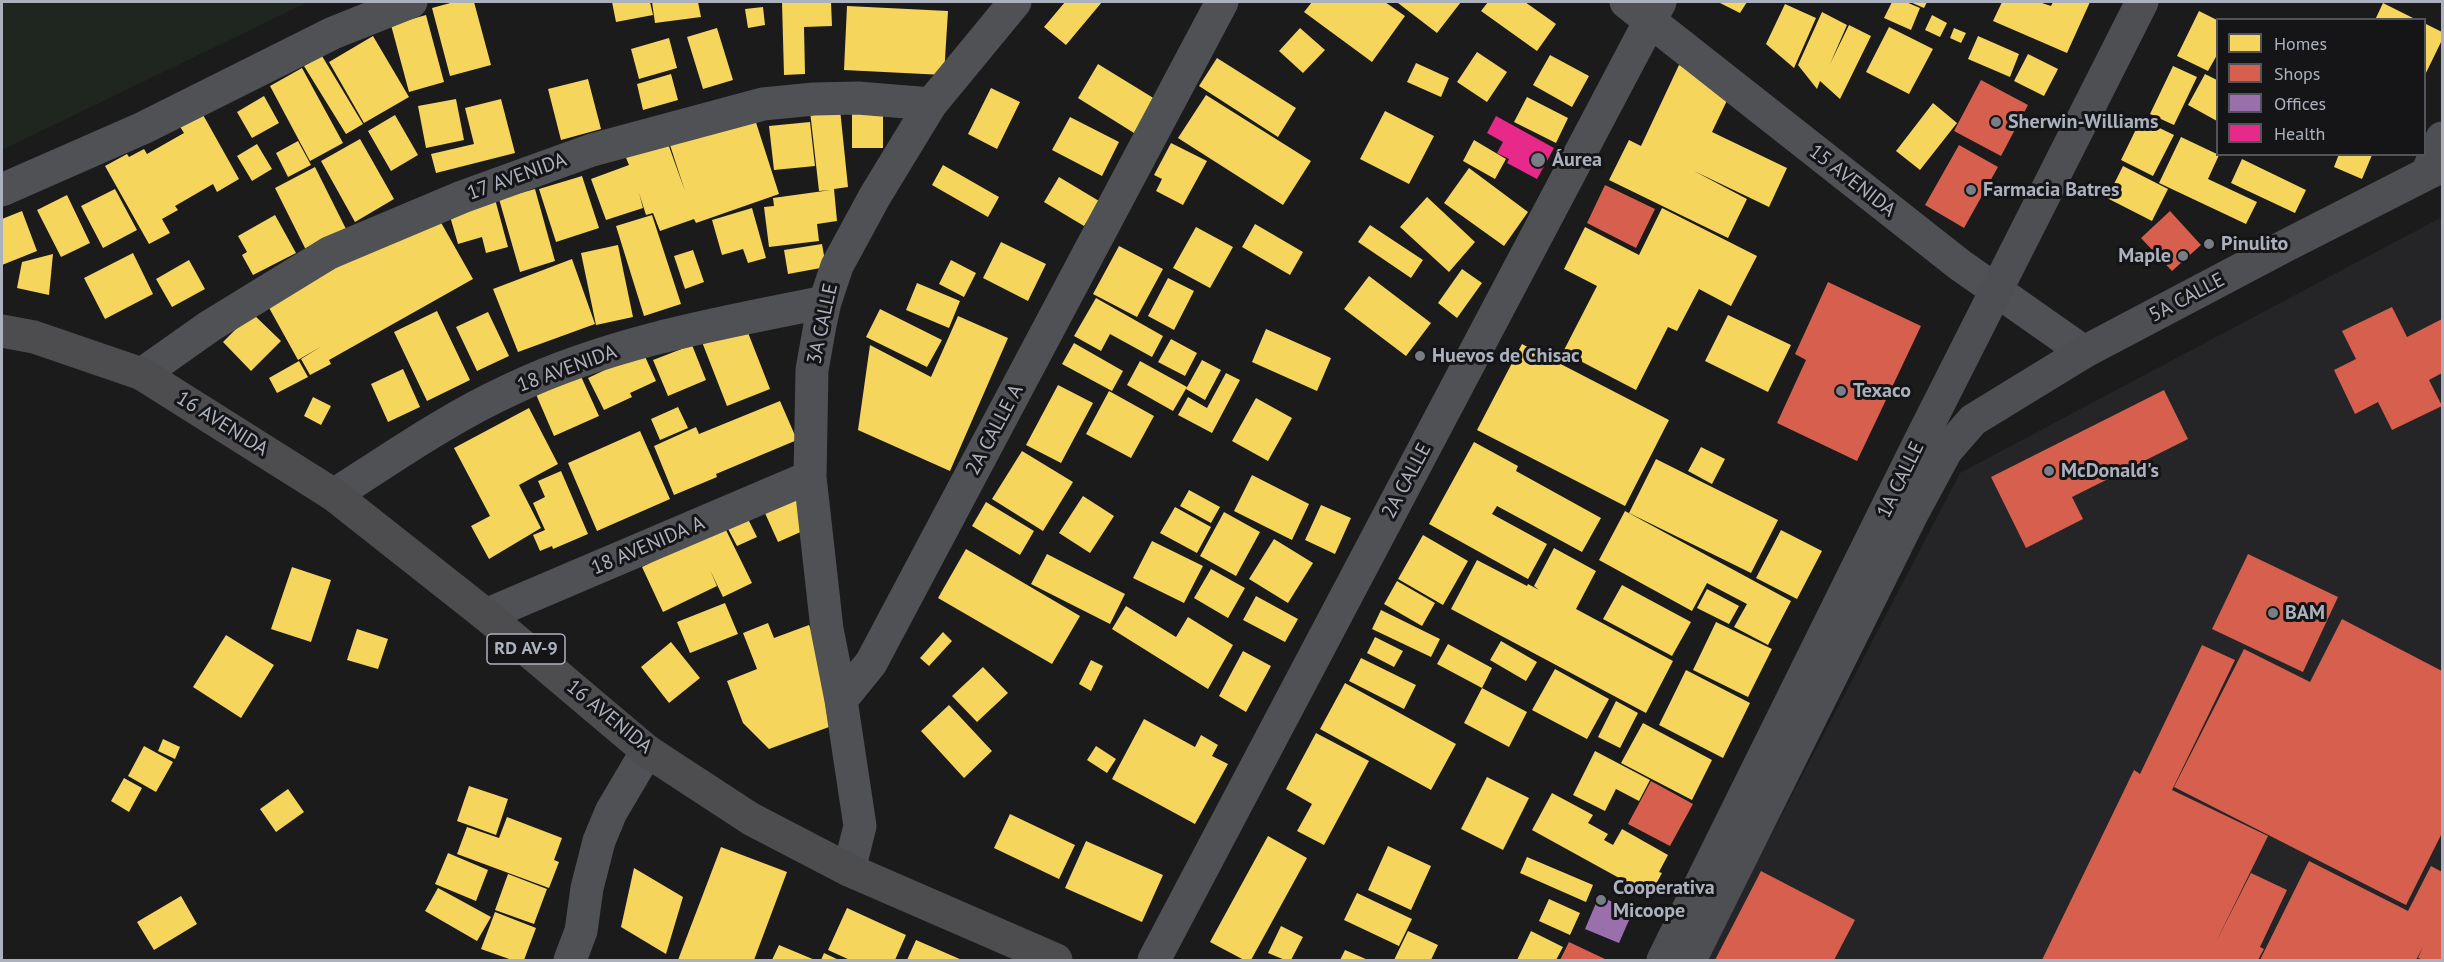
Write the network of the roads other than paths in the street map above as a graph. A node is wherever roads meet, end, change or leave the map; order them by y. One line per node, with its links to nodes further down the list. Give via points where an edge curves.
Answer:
1 (411, 2): 9 (street, via 333,33 143,128)
2 (1015, 2): 6 (street, 3A CALLE)
3 (1222, 2): 19 (street, 2A CALLE A, via 871,663)
4 (2142, 2): 10 (main road, 1A CALLE)
5 (1646, 7): 10 (street, 15 AVENIDA, via 1864,191); 24 (street, 2A CALLE)
6 (931, 104): 11 (street, 3A CALLE, via 837,266); 14 (street, 17 AVENIDA, via 858,98 763,104 592,150 462,197 329,253 210,326)
7 (2442, 138): 8 (main road)
8 (2435, 169): 13 (main road, 5A CALLE)
9 (2, 190)
10 (1995, 292): 13 (street, 15 AVENIDA); 25 (main road, 1A CALLE)
11 (825, 302): 16 (street, 3A CALLE, via 813,370); 17 (street, 18 AVENIDA, via 724,322 574,363 458,416)
12 (2, 331): 14 (main road, 16 AVENIDA / RD AV-9)
13 (2084, 352): 15 (main road, 5A CALLE, via 1973,420)
14 (142, 374): 17 (main road, 16 AVENIDA / RD AV-9)
15 (1946, 452): 26 (main road, 1A CALLE)
16 (810, 477): 18 (street, 18 AVENIDA A); 19 (street, 3A CALLE, via 827,629)
17 (334, 495): 18 (main road, 16 AVENIDA / RD AV-9)
18 (486, 615): 20 (main road, 16 AVENIDA / RD AV-9)
19 (841, 700): 21 (street, via 860,825)
20 (647, 751): 21 (main road, 16 AVENIDA / RD AV-9, via 751,819); 22 (street, via 611,812 599,841)
21 (849, 870): 23 (main road, 16 AVENIDA / RD AV-9)
22 (570, 960)
23 (1056, 960)
24 (1154, 960)
25 (1663, 960)
26 (1690, 960)

